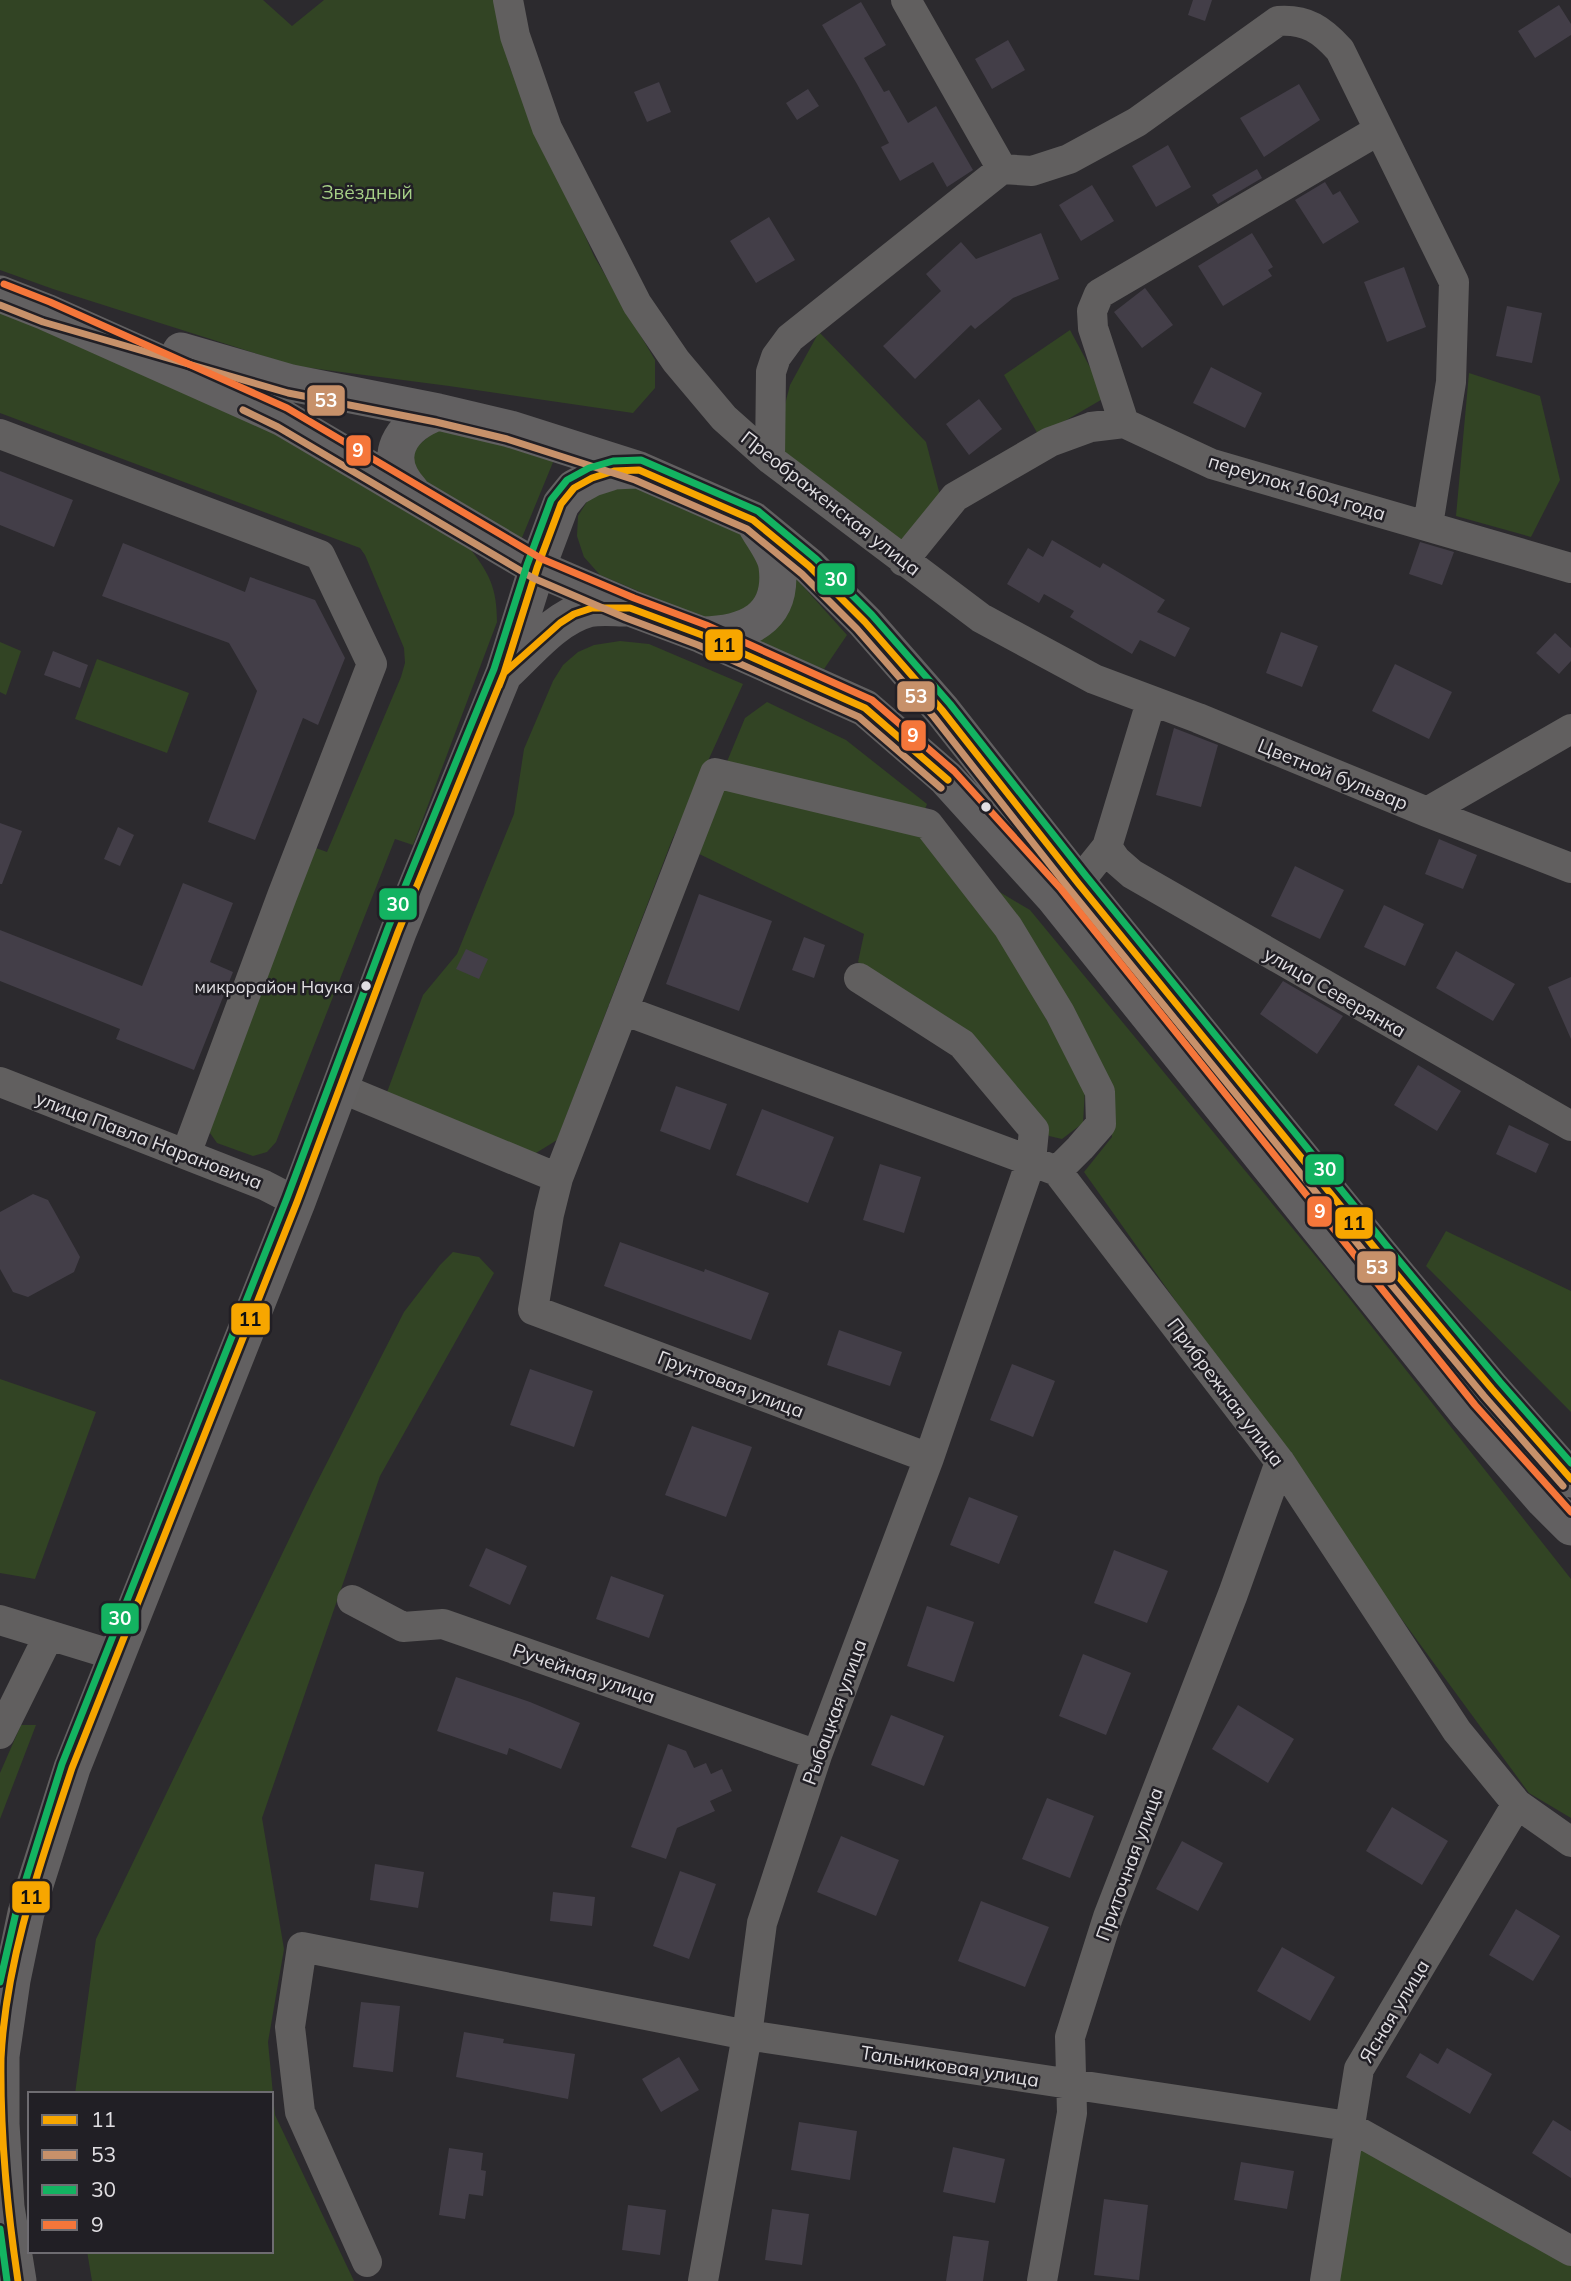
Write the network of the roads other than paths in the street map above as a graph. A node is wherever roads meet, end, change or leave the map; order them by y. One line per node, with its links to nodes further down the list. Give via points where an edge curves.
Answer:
1 (508, 0): 10 (street, Преображенская улица, via 515,36 547,128 637,304 676,361 724,418)
2 (906, 0): 4 (street)
3 (1380, 130): 4 (street, via 1340,50 1309,23 1278,21 1137,121 1069,159 1032,171); 8 (street, via 1099,294 1092,312 1093,328); 14 (street, via 1454,282 1451,382)
4 (1002, 169): 10 (street, via 790,338 771,372)
5 (0, 294): 6 (main road)
6 (46, 312): 7 (main road, via 290,383); 12 (main road, via 283,418)
7 (438, 412): 11 (main road, via 510,429); 12 (main road, via 411,425 397,443 400,479)
8 (1124, 423): 14 (street, переулок 1604 года, via 1212,464); 15 (street, via 1091,426 1050,442 955,497)
9 (0, 434): 33 (street, via 320,555 372,664)
10 (770, 459): 15 (street, Преображенская улица)
11 (639, 470): 13 (main road); 16 (main road, via 614,471 574,488 561,504)
12 (411, 491): 16 (main road)
13 (753, 520): 19 (main road, via 777,565 772,605 747,628); 27 (main road, via 809,566 865,622 942,710)
14 (1428, 526): 17 (street, переулок 1604 года)
15 (903, 561): 21 (street, Преображенская улица, via 981,618)
16 (537, 568): 18 (main road); 20 (main road)
17 (1571, 568)
18 (630, 608): 19 (main road); 20 (main road, via 592,608 574,614)
19 (702, 635): 40 (main road, via 865,708 946,778 1053,896 1467,1412)
20 (504, 673): 31 (main road)
21 (1094, 679): 22 (street, Цветной бульвар)
22 (1151, 702): 24 (street, Цветной бульвар); 25 (street)
23 (1571, 729): 24 (street)
24 (1427, 812): 26 (street, Цветной бульвар)
25 (1107, 847): 27 (street); 32 (street, улица Северянка, via 1132,874)
26 (1571, 868)
27 (1078, 883): 39 (main road, via 1378,1252)
28 (859, 978): 34 (street, via 962,1044 1034,1130)
29 (623, 1010): 34 (street); 34 (street, via 715,774 928,824 1008,927 1060,1013 1100,1092 1101,1124 1080,1149); 35 (street)
30 (0, 1082): 33 (street, улица Павла Нарановича)
31 (338, 1087): 35 (street); 36 (main road)
32 (1571, 1126)
33 (186, 1154): 36 (street, улица Павла Нарановича)
34 (1044, 1166): 37 (street, Рыбацкая улица); 38 (street, Прибрежная улица)
35 (558, 1178): 37 (street, Грунтовая улица, via 533,1310)
36 (297, 1202): 44 (main road)
37 (929, 1458): 46 (street, Рыбацкая улица)
38 (1280, 1462): 47 (street, Прибрежная улица, via 1457,1731); 50 (street, Приточная улица, via 1108,1917 1070,2037)
39 (1571, 1479)
40 (1571, 1527)
41 (352, 1600): 46 (street, Ручейная улица, via 403,1627 443,1624)
42 (0, 1620): 43 (street)
43 (50, 1635): 44 (street); 45 (street)
44 (117, 1656): 54 (main road, via 47,1843 12,1980 1,2056 1,2124 6,2207)
45 (0, 1734)
46 (817, 1755): 49 (street, Рыбацкая улица, via 762,1923)
47 (1517, 1804): 48 (street, Прибрежная улица); 51 (street, Ясная улица, via 1359,2069)
48 (1571, 1842)
49 (747, 2035): 50 (street, Тальниковая улица); 53 (street, Тальниковая улица, via 302,1947 289,2027 300,2112); 55 (street, Рыбацкая улица)
50 (1071, 2085): 51 (street, Тальниковая улица); 56 (street, Приточная улица, via 1072,2113)
51 (1348, 2126): 52 (street, Тальниковая улица); 57 (street, Ясная улица)
52 (1571, 2251)
53 (368, 2262)
54 (18, 2281)
55 (703, 2281)
56 (1042, 2281)
57 (1325, 2281)

